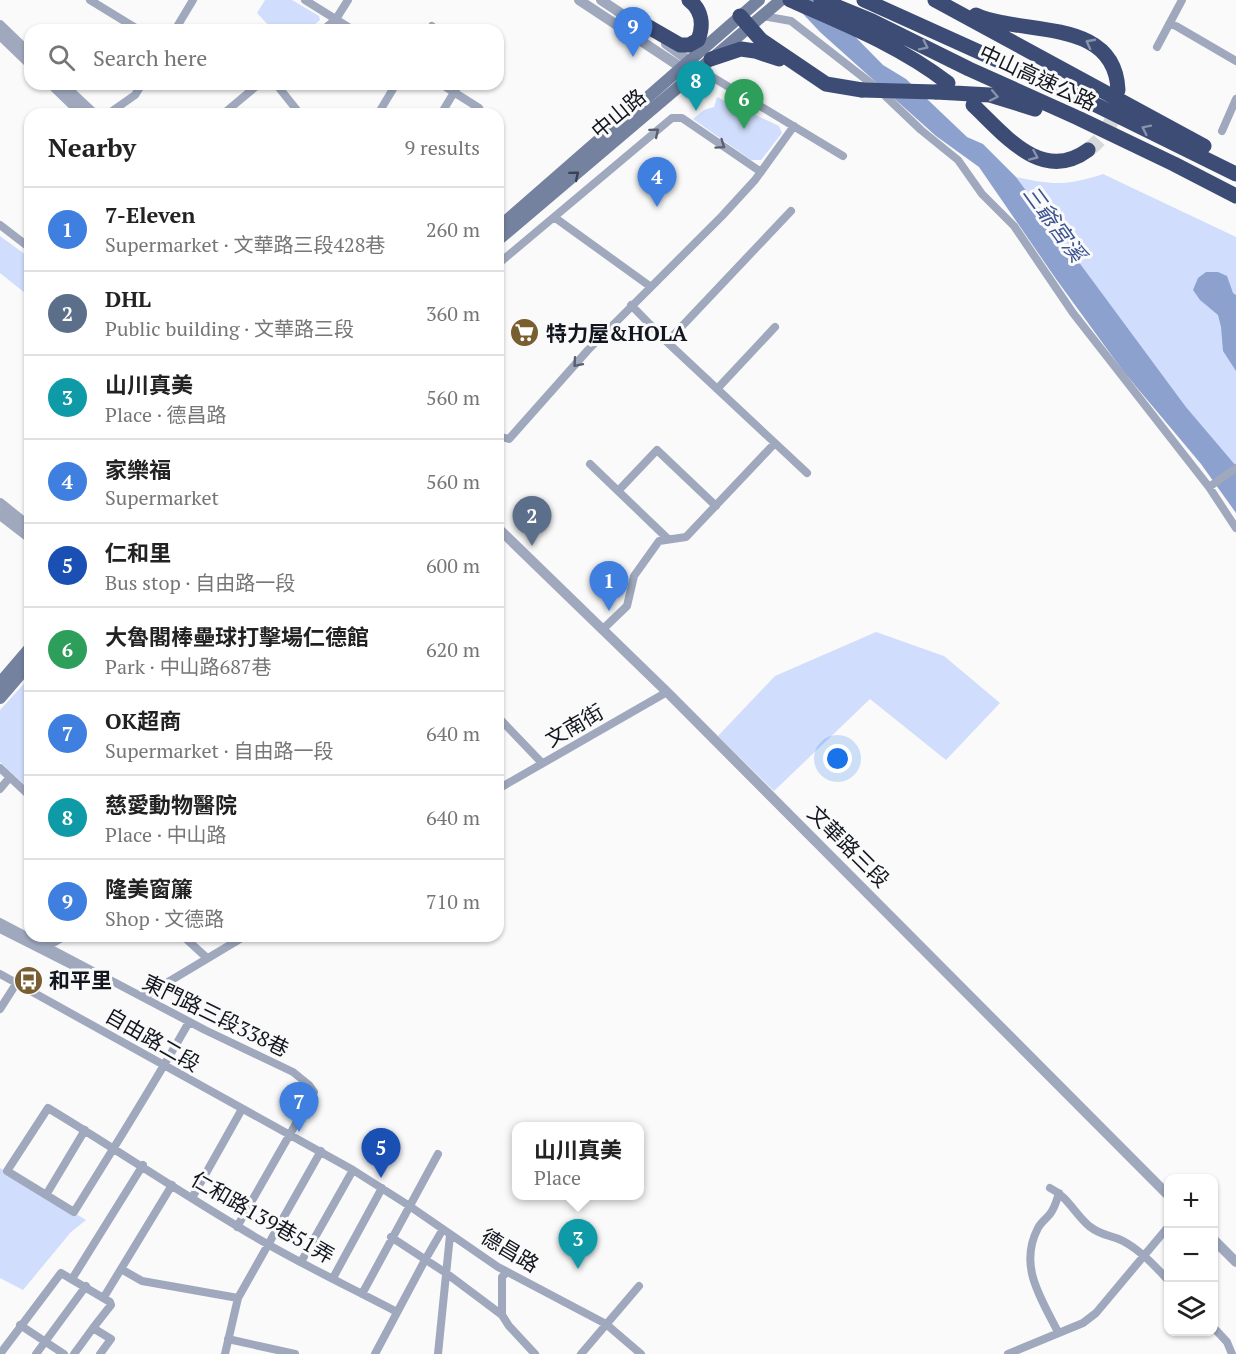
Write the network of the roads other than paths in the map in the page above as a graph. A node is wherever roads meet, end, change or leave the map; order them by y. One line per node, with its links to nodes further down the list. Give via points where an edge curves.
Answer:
1 (90, 0): 21 (street)
2 (194, 0): 22 (street)
3 (305, 0): 19 (street)
4 (348, 0): 19 (street)
5 (579, 0): 32 (street)
6 (601, 0): 18 (street)
7 (689, 0): 18 (highway, via 697,8 701,24 698,40 689,45 676,43)
8 (696, 0): 32 (highway, via 706,20)
9 (759, 0): 20 (main road, 中山路)
10 (789, 0): 27 (highway)
11 (821, 0): 27 (highway, 中山高速公路)
12 (935, 0): 59 (highway)
13 (942, 0): 43 (highway, one-way to 13, via 1112,62 1090,42 992,21)
14 (1182, 0): 25 (street)
15 (777, 3): 17 (main road, 中山路)
16 (871, 3): 61 (highway, 中山高速公路, one-way to 16, via 1088,101)
17 (763, 16): 20 (main road, 中山路); 81 (street, via 791,21 877,88 958,160 982,194 1014,226 1073,313)
18 (626, 17): 32 (street)
19 (336, 19): 23 (street); 24 (street)
20 (745, 21): 32 (main road, 中山路); 34 (highway, via 761,40)
21 (129, 24)
22 (179, 24)
23 (330, 24)
24 (344, 24)
25 (1169, 24): 29 (street); 33 (street)
26 (0, 25): 30 (street)
27 (869, 27): 35 (highway); 62 (highway, 中山高速公路, one-way to 62, via 969,69)
28 (0, 35): 31 (street)
29 (1157, 47)
30 (24, 48)
31 (24, 58)
32 (697, 61): 34 (highway, via 738,49 752,50 777,58); 55 (street); 66 (main road, 中山路); 68 (main road, 中山路, one-way to 32)
33 (1236, 61)
34 (826, 84): 35 (highway, bridge, via 862,90)
35 (942, 88): 63 (highway, one-way to 63, via 990,95 1031,107)
36 (57, 90): 47 (street)
37 (68, 90): 48 (street)
38 (138, 90): 49 (street)
39 (252, 90): 50 (street)
40 (281, 90): 51 (street)
41 (392, 90): 52 (street)
42 (451, 90): 44 (street)
43 (1119, 90)
44 (454, 92): 53 (street); 54 (street)
45 (1236, 99): 56 (street)
46 (974, 105): 57 (highway, one-way to 57, via 1011,141 1035,157 1064,160)
47 (76, 108)
48 (88, 108)
49 (117, 108)
50 (230, 108)
51 (295, 108)
52 (382, 108)
53 (445, 108)
54 (479, 108)
55 (794, 126): 58 (street); 60 (street)
56 (1222, 130)
57 (1088, 150)
58 (843, 156)
59 (1236, 163)
60 (761, 172): 65 (street, one-way to 60, via 672,118 682,118); 71 (street)
61 (1236, 174)
62 (1236, 196)
63 (1236, 204)
64 (791, 211): 74 (street)
65 (554, 217): 70 (street); 71 (street)
66 (504, 223)
67 (0, 225): 69 (street)
68 (504, 235)
69 (24, 243)
70 (504, 259)
71 (651, 287): 72 (street)
72 (631, 305): 74 (street); 76 (street, one-way to 76, via 509,439)
73 (775, 327): 75 (street)
74 (667, 342): 75 (street)
75 (717, 389): 77 (street)
76 (504, 438)
77 (775, 443): 80 (street); 84 (street)
78 (590, 464): 82 (street)
79 (1236, 468): 81 (street)
80 (807, 473)
81 (1211, 485): 87 (street)
82 (618, 492): 84 (street, via 657,450); 90 (street)
83 (0, 503): 86 (street)
84 (716, 506): 90 (street, via 686,537)
85 (0, 515): 88 (street)
86 (24, 522)
87 (1236, 528)
88 (24, 533)
89 (504, 534): 91 (street, 文華路三段)
90 (668, 539): 91 (street, via 658,541 651,550 634,576 627,606)
91 (602, 630): 95 (street, 文華路三段)
92 (24, 655): 94 (main road)
93 (24, 670): 96 (main road)
94 (0, 683)
95 (667, 692): 98 (street, 文南街); 132 (street, 文華路三段)
96 (0, 698)
97 (504, 723): 98 (street)
98 (542, 764): 101 (street, 文南街)
99 (0, 768): 100 (street)
100 (9, 777): 102 (street); 103 (street)
101 (504, 786)
102 (0, 789)
103 (24, 791)
104 (0, 922): 106 (street)
105 (0, 929): 107 (street, 東門路三段338巷)
106 (24, 934)
107 (24, 941)
108 (26, 942): 117 (street, 東門路三段338巷)
109 (40, 942): 113 (street)
110 (55, 942): 113 (street)
111 (190, 942): 114 (street)
112 (235, 942): 114 (street)
113 (48, 946): 117 (street)
114 (207, 958): 117 (street)
115 (0, 974): 116 (street, 自由路二段)
116 (16, 984): 118 (street); 120 (street, 自由路二段)
117 (143, 997): 119 (street, 東門路三段338巷)
118 (0, 1009)
119 (189, 1022): 120 (street); 123 (street, 東門路三段338巷, via 293,1072 309,1085 314,1092)
120 (164, 1066): 121 (street, 自由路二段); 124 (street)
121 (242, 1109): 123 (street, 自由路二段); 135 (street)
122 (85, 1130): 124 (street, 仁和路139巷51弄); 134 (street); 134 (street, 仁和路139巷51弄, via 48,1108 8,1171)
123 (289, 1135): 125 (street, 自由路二段); 137 (street)
124 (113, 1147): 127 (street, 仁和路139巷51弄); 134 (street, via 74,1212)
125 (321, 1151): 128 (street, 自由路二段); 142 (street)
126 (438, 1154): 136 (street)
127 (143, 1165): 129 (street, 仁和路139巷51弄); 152 (street)
128 (352, 1170): 130 (street, 自由路二段); 145 (street)
129 (172, 1185): 135 (street, 仁和路139巷51弄); 147 (street)
130 (382, 1188): 136 (street, 德昌路); 151 (street)
131 (1050, 1188): 133 (street)
132 (1164, 1191)
133 (1059, 1193): 143 (street, via 1103,1236 1122,1241); 163 (street, via 1052,1212 1036,1230 1030,1259 1032,1279)
134 (46, 1195)
135 (192, 1198): 137 (street, 仁和路139巷51弄)
136 (408, 1205): 139 (street, 德昌路); 140 (street)
137 (237, 1227): 142 (street, 仁和路139巷51弄)
138 (1167, 1228): 143 (street)
139 (447, 1232): 144 (street); 148 (street, 德昌路); 149 (street)
140 (392, 1237): 144 (street); 155 (street)
141 (1218, 1244): 146 (street)
142 (269, 1245): 145 (street, 仁和路139巷51弄); 157 (street)
143 (1144, 1258): 150 (street); 163 (street, via 1096,1313 1083,1323)
144 (424, 1260): 149 (street); 158 (street)
145 (301, 1262): 151 (street, 仁和路139巷51弄)
146 (1236, 1262)
147 (121, 1269): 156 (street); 157 (street, via 142,1281)
148 (507, 1272): 159 (street, via 502,1277); 160 (street, 德昌路)
149 (446, 1273): 159 (street); 175 (street)
150 (1164, 1276)
151 (333, 1278): 155 (street, 仁和路139巷51弄)
152 (72, 1279): 153 (street); 161 (street, via 61,1273)
153 (86, 1286): 156 (street); 166 (street)
154 (639, 1286): 160 (street)
155 (362, 1294): 158 (street, 仁和路139巷51弄)
156 (104, 1297): 162 (street, via 111,1305)
157 (238, 1298): 165 (street)
158 (397, 1312): 174 (street)
159 (502, 1315): 176 (street)
160 (606, 1324): 177 (street); 178 (street, 德昌路)
161 (20, 1325): 166 (street); 167 (street)
162 (93, 1328): 170 (street); 171 (street, via 111,1339)
163 (1058, 1332): 179 (street)
164 (1218, 1332): 180 (street)
165 (228, 1339): 172 (street); 173 (street)
166 (45, 1343): 168 (street); 169 (street)
167 (0, 1353)
168 (36, 1354)
169 (64, 1354)
170 (74, 1354)
171 (100, 1354)
172 (225, 1354)
173 (295, 1354)
174 (375, 1354)
175 (438, 1354)
176 (535, 1354)
177 (581, 1354)
178 (641, 1354)
179 (1008, 1354)
180 (1232, 1354)

